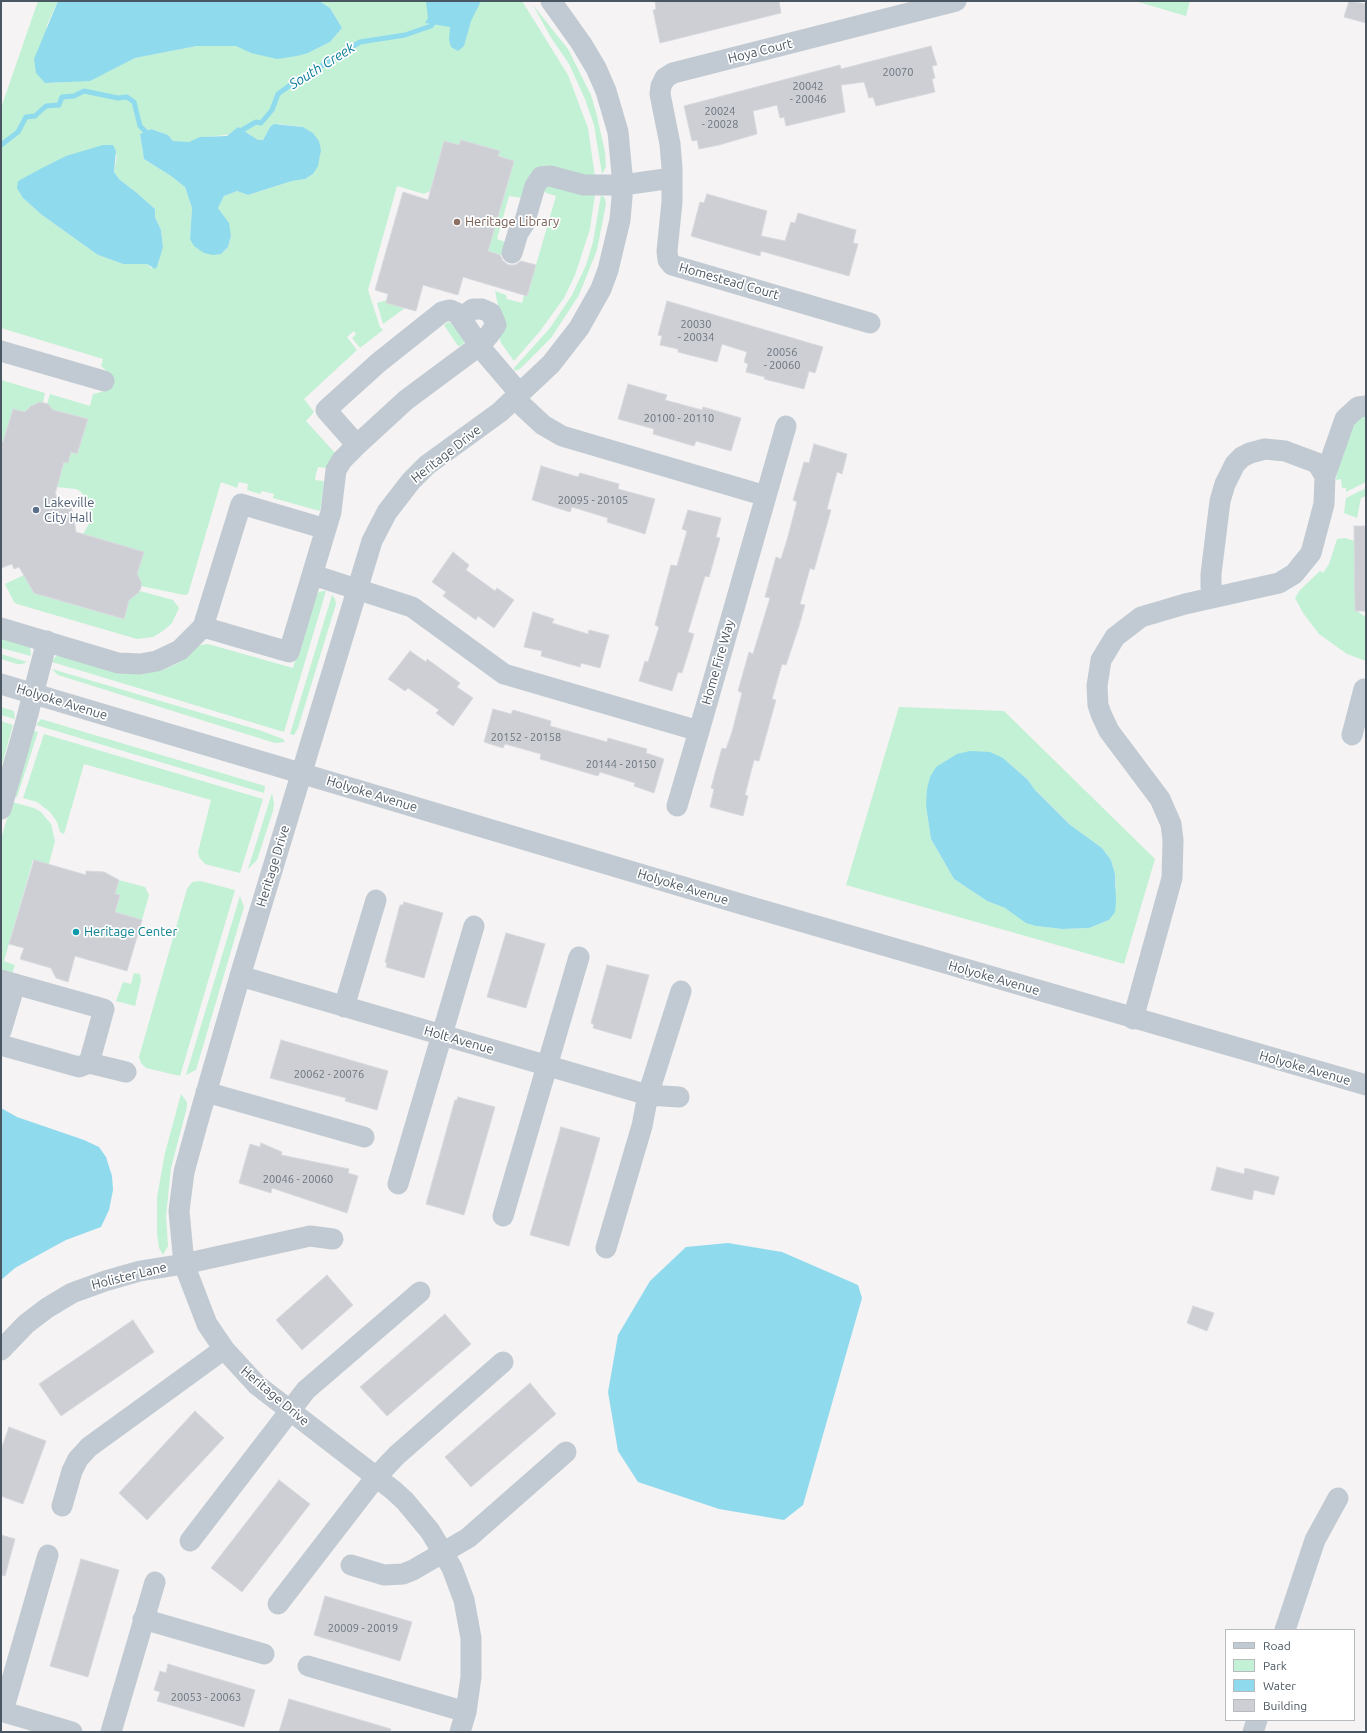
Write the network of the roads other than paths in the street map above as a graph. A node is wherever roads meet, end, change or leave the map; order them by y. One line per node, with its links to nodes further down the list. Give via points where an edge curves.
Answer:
1 (551, 1): 4 (street, Heritage Drive, via 581,43 606,91 618,132)
2 (956, 1): 3 (street, Hoya Court, via 673,73 665,78 660,94 670,144)
3 (672, 178): 4 (street); 7 (street, Homestead Court, via 667,251 668,260 672,265)
4 (623, 185): 5 (street, via 584,185 550,176 541,177 535,186); 11 (street, Heritage Drive, via 616,241 601,289 565,347)
5 (512, 253)
6 (461, 318): 8 (street); 8 (street, via 477,308 487,310 494,316 496,324); 14 (street, via 453,311 442,312 378,363 326,410)
7 (870, 323)
8 (480, 345): 11 (street); 14 (street, via 406,400)
9 (1, 351): 10 (street)
10 (104, 381)
11 (518, 397): 16 (street, via 543,425 562,436); 19 (street, Heritage Drive, via 427,466 396,498 372,541)
12 (1366, 406): 15 (street, via 1358,407 1345,419)
13 (786, 426): 16 (street, Home Fire Way)
14 (357, 445): 17 (street, via 336,470 331,512)
15 (1325, 476): 20 (street, via 1324,504 1315,542 1311,553 1300,568 1279,583); 20 (street, via 1317,463 1298,454 1276,449 1261,449 1242,457 1234,464 1225,484 1219,508 1211,574)
16 (766, 496): 27 (street, Home Fire Way)
17 (326, 529): 18 (street); 21 (street, via 241,504)
18 (313, 575): 19 (street); 21 (street, via 289,652)
19 (357, 588): 27 (street, via 412,607 504,674); 29 (street, Heritage Drive)
20 (1214, 597): 39 (street, via 1154,612 1134,621 1110,644 1099,668 1097,696 1104,722 1160,799 1173,835 1172,878)
21 (203, 626): 23 (street, via 189,642 172,655 140,664 118,663)
22 (1, 628): 23 (street)
23 (47, 641): 26 (street)
24 (1, 684): 26 (street, Holyoke Avenue)
25 (1364, 688): 28 (street)
26 (34, 694): 29 (street, Holyoke Avenue); 31 (street)
27 (699, 730): 30 (street, Home Fire Way)
28 (1352, 735)
29 (302, 773): 35 (street, Heritage Drive); 39 (street, Holyoke Avenue)
30 (678, 806)
31 (1, 809)
32 (376, 900): 38 (street)
33 (474, 926): 41 (street)
34 (579, 957): 44 (street)
35 (240, 976): 38 (street, Holt Avenue); 47 (street, Heritage Drive)
36 (8, 982): 40 (street); 43 (street, via 104,1009)
37 (681, 991): 48 (street)
38 (344, 1007): 41 (street, Holt Avenue)
39 (1133, 1018): 46 (street, Holyoke Avenue)
40 (1, 1031)
41 (443, 1036): 44 (street, Holt Avenue); 51 (street)
42 (1, 1045): 43 (street, via 79,1067)
43 (89, 1063): 45 (street)
44 (546, 1066): 48 (street, Holt Avenue); 52 (street)
45 (126, 1072)
46 (1366, 1085)
47 (206, 1092): 50 (street); 55 (street, Heritage Drive, via 181,1192 180,1229)
48 (648, 1095): 49 (street, Holt Avenue); 54 (street, via 642,1126)
49 (679, 1097)
50 (364, 1137)
51 (398, 1184)
52 (503, 1216)
53 (333, 1240): 55 (street, Holister Lane, via 310,1236)
54 (606, 1248)
55 (184, 1264): 57 (street, Heritage Drive, via 207,1324); 58 (street, Holister Lane, via 118,1277 72,1293 26,1324)
56 (420, 1292): 60 (street, via 306,1390)
57 (224, 1349): 60 (street, Heritage Drive, via 257,1385); 64 (street, via 89,1447 78,1459 72,1471)
58 (1, 1350)
59 (503, 1362): 62 (street)
60 (289, 1410): 62 (street, Heritage Drive); 65 (street)
61 (566, 1452): 66 (street, via 468,1538)
62 (376, 1477): 66 (street, Heritage Drive, via 419,1517); 70 (street)
63 (1338, 1498): 72 (street, via 1316,1540)
64 (62, 1506)
65 (190, 1541)
66 (443, 1553): 68 (street, via 413,1570 394,1576); 76 (street, Heritage Drive, via 458,1583 468,1617 471,1677)
67 (48, 1555): 75 (street)
68 (351, 1565)
69 (155, 1582): 71 (street)
70 (278, 1604)
71 (143, 1619): 73 (street); 79 (street)
72 (1285, 1629)
73 (264, 1654)
74 (308, 1666): 76 (street)
75 (2, 1711): 78 (street)
76 (466, 1712): 80 (street, Heritage Drive)
77 (1257, 1721): 81 (street)
78 (72, 1732)
79 (111, 1732)
80 (460, 1732)
81 (1253, 1732)

